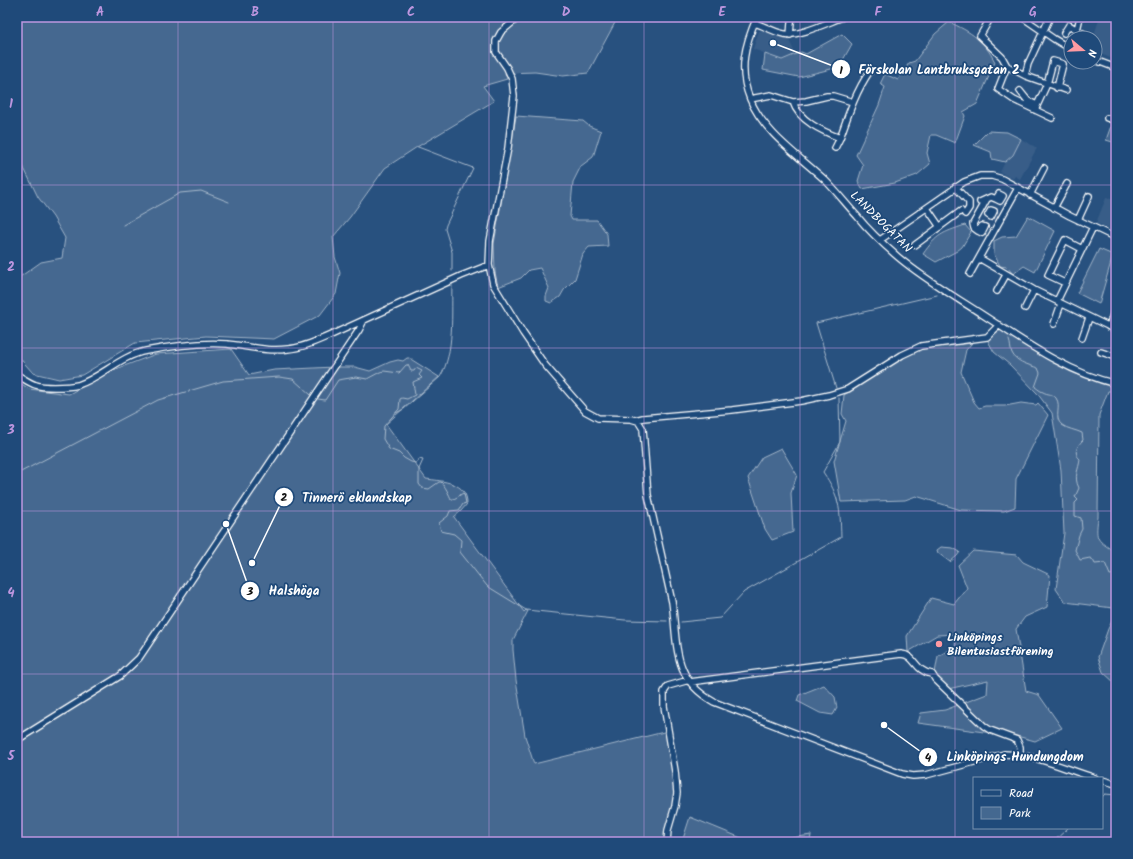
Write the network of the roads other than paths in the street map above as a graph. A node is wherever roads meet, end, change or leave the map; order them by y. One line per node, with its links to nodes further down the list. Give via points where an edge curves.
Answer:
1 (519, 17): 54 (street, via 503,29 496,41 496,52 512,79 514,96 508,148 490,241)
2 (792, 17): 12 (street)
3 (843, 17): 12 (street)
4 (991, 17): 15 (street, via 980,36 1002,57)
5 (1022, 17): 11 (street)
6 (1050, 17): 11 (street)
7 (1080, 17): 10 (street)
8 (756, 20): 12 (street); 23 (street, LANDBOGATAN, via 746,46 743,67)
9 (1066, 30): 10 (street, via 1068,25)
10 (1077, 30)
11 (1042, 32): 13 (street); 18 (street)
12 (790, 35)
13 (1063, 44)
14 (1103, 63): 16 (street)
15 (1006, 66): 19 (street); 26 (street, via 998,89 1014,100)
16 (1116, 68)
17 (870, 71): 25 (street)
18 (1026, 72)
19 (1047, 84): 20 (street); 20 (street, via 1053,61 1063,64); 26 (street)
20 (1057, 88): 21 (street)
21 (1066, 90)
22 (1020, 91): 26 (street)
23 (750, 99): 24 (street, via 771,95); 50 (street, LANDBOGATAN, via 771,132 827,183)
24 (793, 102): 25 (street, via 833,96); 30 (street, via 797,112 813,125)
25 (853, 102): 30 (street)
26 (1036, 108): 27 (street)
27 (1052, 118)
28 (1107, 118): 29 (street)
29 (1116, 122)
30 (840, 138): 31 (street)
31 (835, 148)
32 (1044, 168): 36 (street)
33 (1067, 184): 42 (street)
34 (955, 187): 35 (street, via 970,179 987,176 1002,179); 41 (street); 46 (street, via 969,202 969,208)
35 (1018, 188): 36 (street); 53 (street)
36 (1030, 195): 42 (street)
37 (1089, 196): 45 (street)
38 (987, 199): 39 (street); 40 (street); 43 (street)
39 (996, 199)
40 (980, 202)
41 (926, 208): 46 (street); 50 (street)
42 (1054, 208): 45 (street)
43 (980, 211): 44 (street); 48 (street, via 973,226)
44 (988, 215)
45 (1078, 220): 47 (street)
46 (940, 227): 51 (street)
47 (1093, 227): 49 (street); 52 (street)
48 (978, 231)
49 (1116, 238)
50 (880, 240): 66 (street, LANDBOGATAN, via 918,273)
51 (915, 245)
52 (1082, 249): 57 (street); 57 (street, via 1065,240 1048,275)
53 (979, 258): 55 (street); 56 (street)
54 (489, 265): 64 (street); 74 (street, via 496,290 523,333 545,365 583,409 598,418)
55 (970, 274)
56 (1006, 275): 58 (street); 59 (street)
57 (1065, 283): 60 (street)
58 (1034, 290): 60 (street); 62 (street)
59 (997, 291)
60 (1059, 302): 63 (street); 65 (street)
61 (1116, 305): 67 (street)
62 (1025, 308)
63 (1089, 318): 67 (street); 69 (street)
64 (364, 320): 72 (street, via 313,342 289,349 273,351 217,344 143,352 124,358 78,385 66,387 36,386); 76 (street, via 140,658 120,676)
65 (1054, 324)
66 (999, 325): 73 (street, LANDBOGATAN, via 1061,364 1093,378); 74 (street, via 987,337 921,346 902,354 848,389 829,395 732,410)
67 (1109, 327): 68 (street)
68 (1116, 330)
69 (1082, 338)
70 (1101, 352): 71 (street)
71 (1116, 357)
72 (17, 375)
73 (1116, 384)
74 (635, 420): 75 (street, via 643,428 648,495 675,618 676,648)
75 (690, 681): 77 (street, via 714,702 902,774 926,775 1004,754); 77 (street, via 907,655 920,670 932,674 984,726 1017,740); 81 (street, via 668,686 664,696 677,793)
76 (17, 740)
77 (1020, 754): 78 (street)
78 (1092, 777)
79 (1103, 780): 80 (street)
80 (1116, 784)
81 (667, 842)

